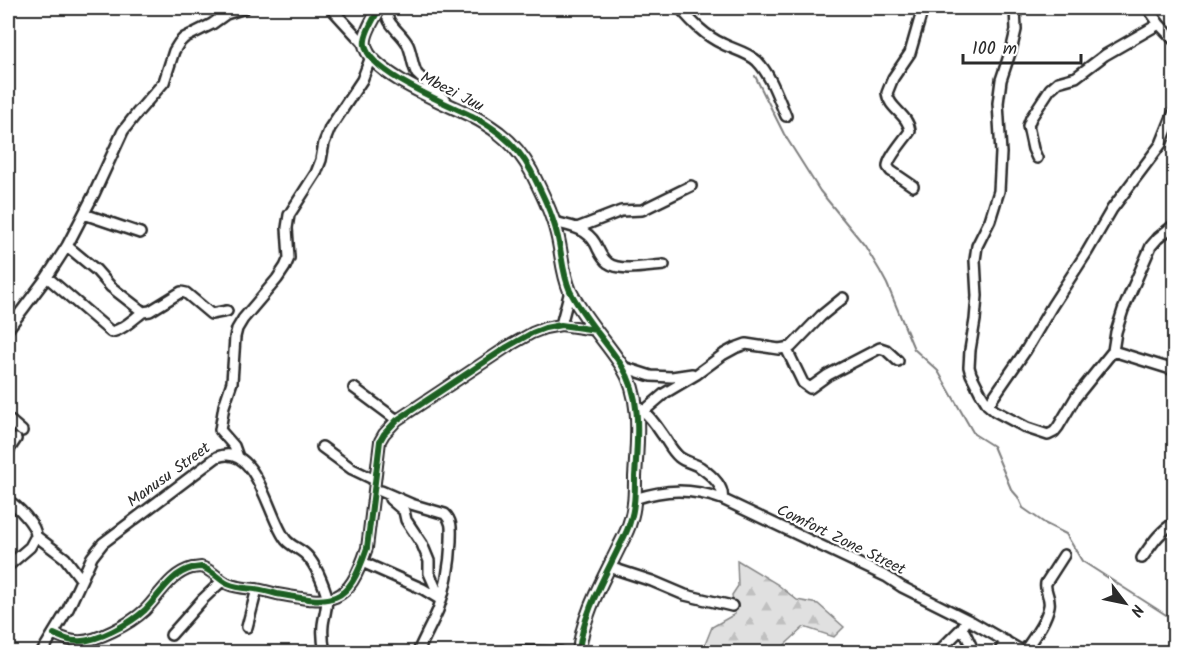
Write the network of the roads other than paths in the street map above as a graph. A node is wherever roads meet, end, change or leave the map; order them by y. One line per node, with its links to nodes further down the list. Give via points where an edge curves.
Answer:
1 (209, 8): 10 (street)
2 (245, 8): 10 (street)
3 (331, 8): 13 (street)
4 (380, 8): 13 (street)
5 (387, 8): 15 (street, via 388,18 408,46 417,74)
6 (680, 8): 17 (street, via 712,38 755,60 770,80)
7 (923, 8): 20 (street, via 910,53 887,93 910,131 888,165)
8 (1015, 8): 43 (street, via 1016,30 1000,80 999,191 975,260 975,320 969,367)
9 (1149, 8): 11 (street)
10 (226, 14): 21 (street, via 178,43 164,82 123,131)
11 (1158, 24): 12 (street); 18 (street, via 1105,55 1077,78 1058,82 1050,89 1028,126)
12 (1174, 40)
13 (364, 44): 14 (street)
14 (371, 57): 15 (street, Mbezi Juu, via 396,78); 49 (street, via 362,80 330,128 316,173 290,215 289,258 285,267 237,329 232,381 220,430)
15 (451, 106): 22 (street, Mbezi Juu, via 484,123 516,148)
16 (1174, 112): 43 (street, via 1161,144 1112,209)
17 (786, 116)
18 (1037, 158)
19 (691, 186): 24 (street, via 642,210 624,210)
20 (913, 186)
21 (84, 213): 25 (street); 26 (street)
22 (554, 222): 24 (street); 29 (street, Mbezi Juu)
23 (1174, 225): 37 (street, via 1151,246 1122,310)
24 (577, 228): 27 (street, via 595,242 609,264)
25 (140, 233)
26 (67, 246): 28 (street); 32 (street)
27 (664, 265)
28 (47, 277): 32 (street, via 111,332); 34 (street)
29 (570, 291): 33 (street); 35 (street, Mbezi Juu)
30 (843, 298): 36 (street)
31 (227, 311): 32 (street, via 211,315 181,292)
32 (142, 312)
33 (561, 325): 35 (street); 46 (street, via 545,328 507,347)
34 (8, 329)
35 (596, 330): 39 (street, Mbezi Juu)
36 (786, 348): 38 (street, via 803,383 810,388 880,348); 41 (street, via 746,344)
37 (1113, 351): 40 (street); 43 (street, via 1051,434 1017,423)
38 (898, 361)
39 (623, 368): 41 (street, via 651,376); 44 (street, Mbezi Juu)
40 (1174, 370)
41 (697, 374): 44 (street)
42 (354, 388): 46 (street)
43 (988, 405)
44 (640, 408): 52 (street, Mbezi Juu); 53 (street, via 680,458 716,481)
45 (8, 419): 48 (street, via 19,435)
46 (397, 420): 50 (street, via 380,441)
47 (322, 447): 50 (street)
48 (8, 451)
49 (238, 457): 62 (street, Manusu Street, via 217,457 122,528 103,543); 65 (street, Manusu Street, via 254,474 286,541 309,557)
50 (375, 480): 51 (street)
51 (376, 494): 59 (street); 66 (street, via 394,501 404,511 429,561 429,573); 66 (street, via 449,518 450,558)
52 (634, 500): 53 (street, Comfort Zone Street, via 678,490); 61 (street, Mbezi Juu, via 631,521)
53 (722, 500): 68 (street, Comfort Zone Street, via 887,577)
54 (8, 501): 56 (street, via 34,527)
55 (1174, 524): 58 (street, via 1164,528)
56 (36, 536): 60 (street, via 30,547); 62 (street, via 65,558)
57 (1064, 555): 82 (street, via 1046,583 1049,607)
58 (1142, 558)
59 (362, 562): 65 (street, via 346,590); 66 (street)
60 (8, 566)
61 (609, 567): 67 (street, via 685,595); 78 (street, Mbezi Juu, via 583,630)
62 (81, 579): 70 (street, Manusu Street)
63 (222, 581): 64 (street, via 239,588); 70 (street, via 201,567 187,570 170,581 138,616 108,633 77,642); 71 (street)
64 (257, 589): 65 (street); 69 (street)
65 (327, 600): 74 (street, via 323,625)
66 (441, 600): 75 (street)
67 (732, 606)
68 (964, 624): 72 (street, Comfort Zone Street); 79 (street); 80 (street)
69 (247, 627)
70 (54, 634): 73 (street, Manusu Street)
71 (171, 635)
72 (1006, 641): 81 (street); 82 (street, Comfort Zone Street)
73 (42, 652)
74 (325, 652)
75 (418, 652)
76 (502, 652): 77 (street)
77 (560, 652)
78 (579, 652)
79 (938, 652)
80 (974, 652)
81 (999, 652)
82 (1024, 652)

